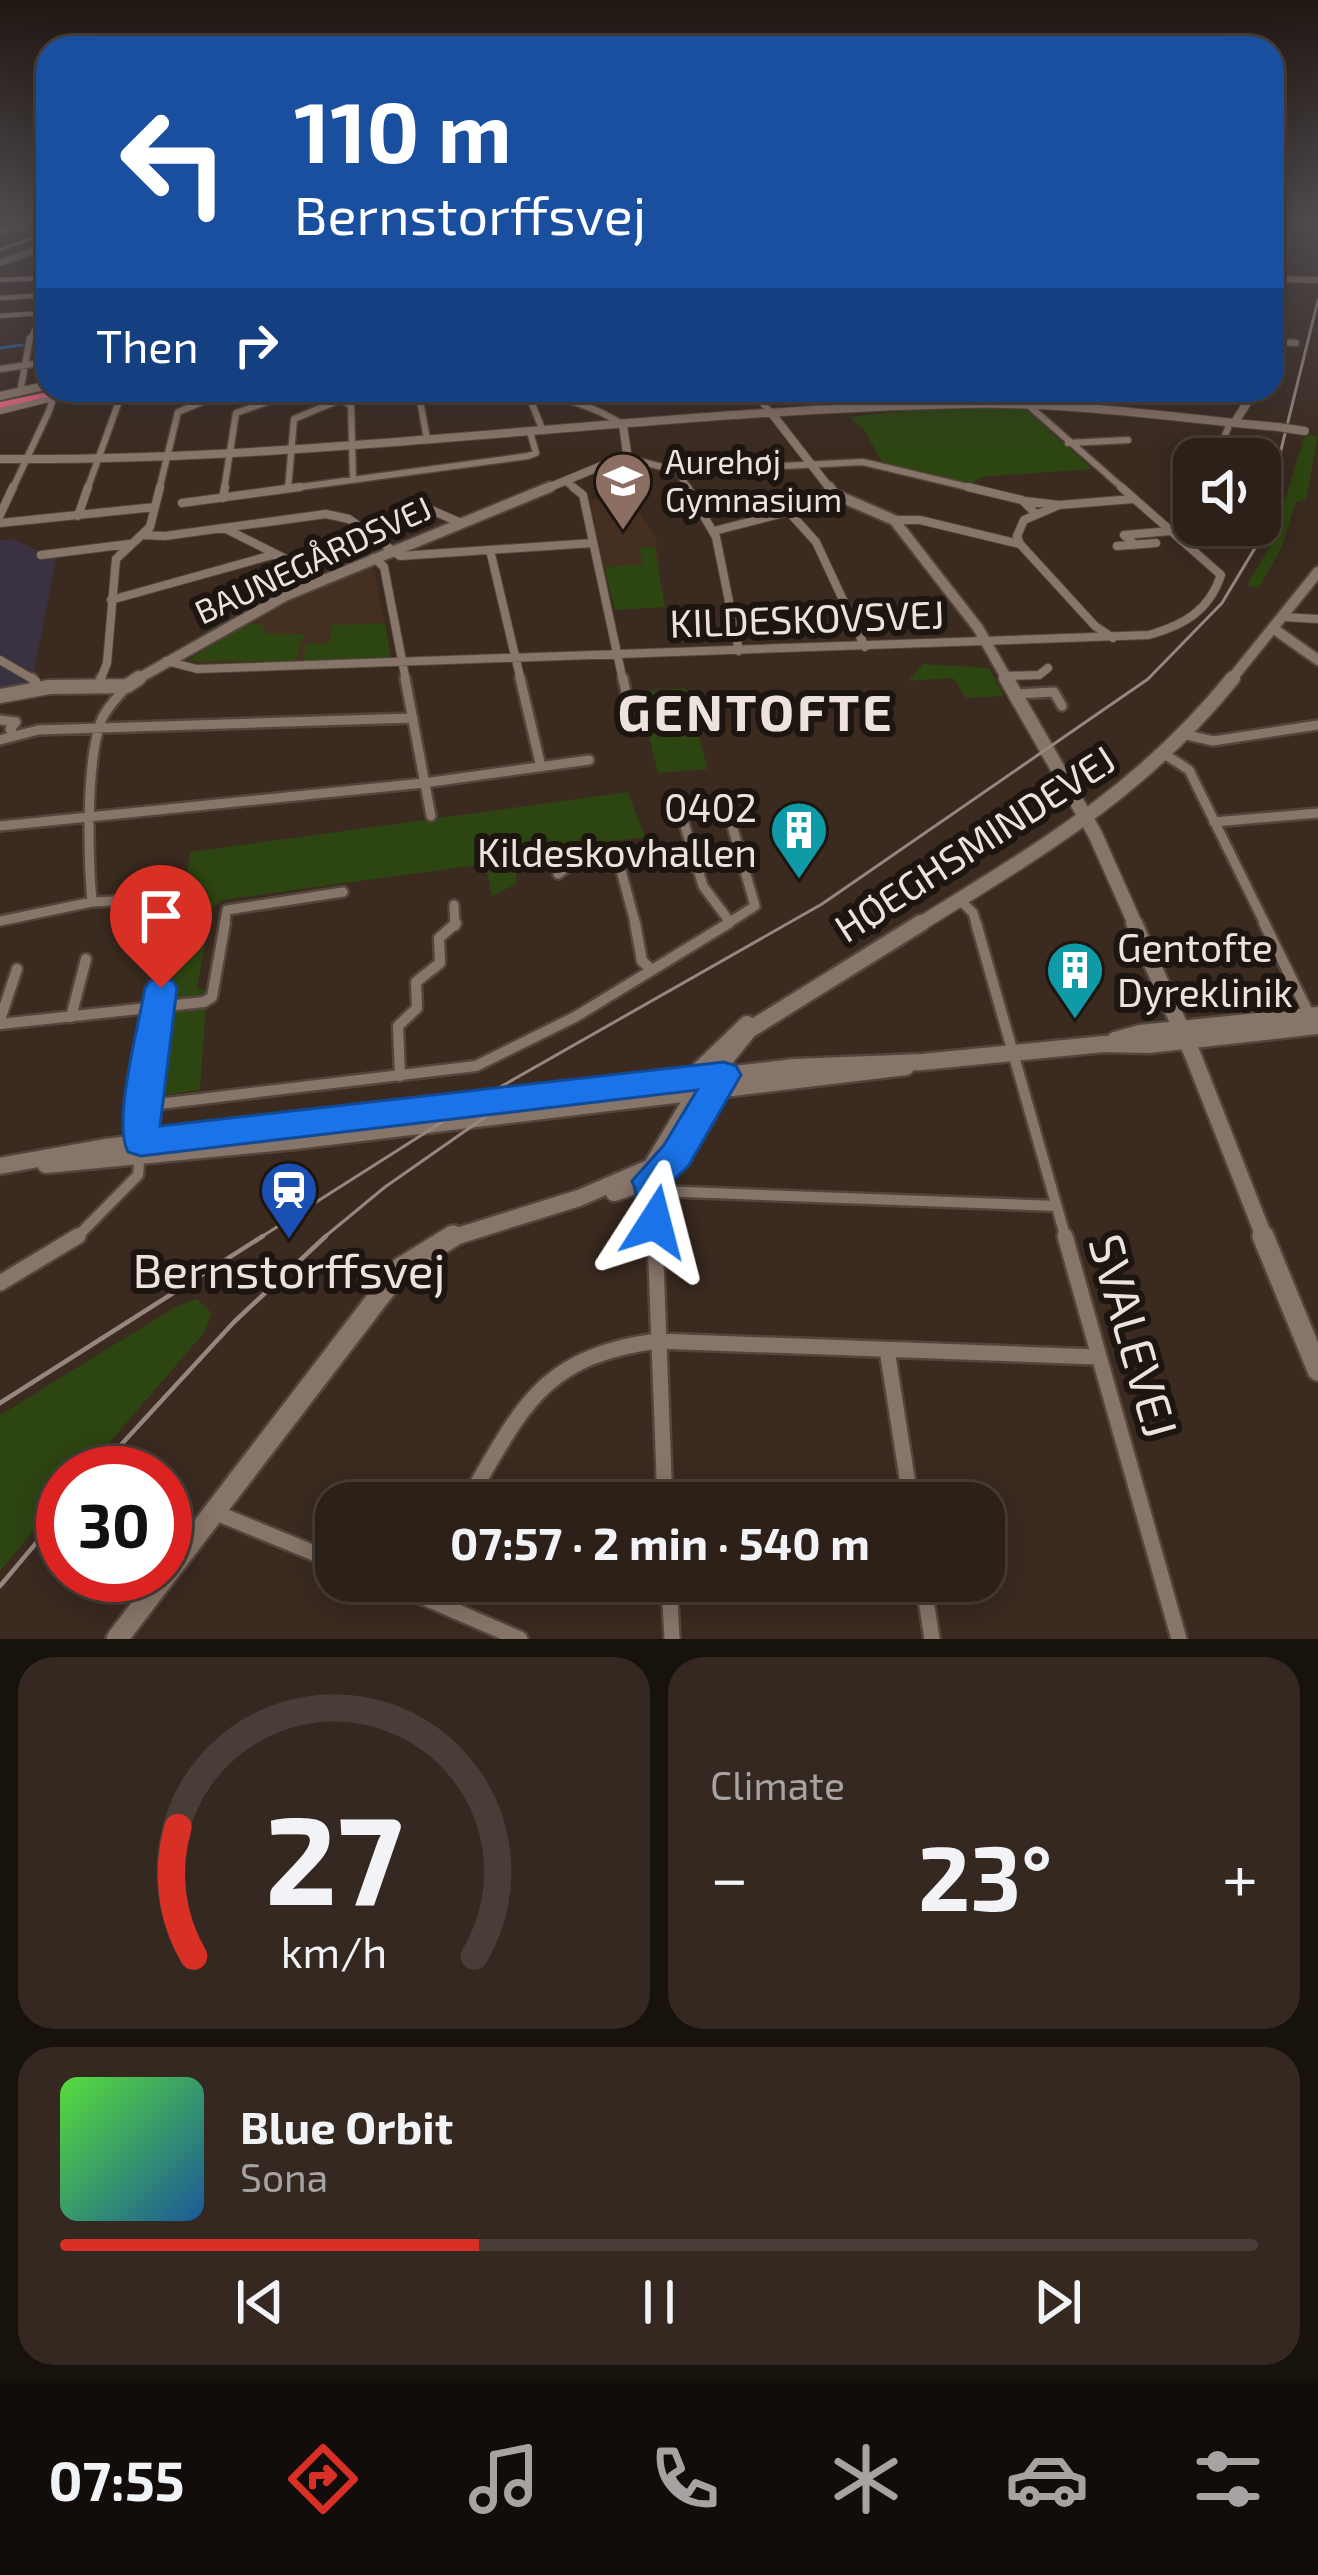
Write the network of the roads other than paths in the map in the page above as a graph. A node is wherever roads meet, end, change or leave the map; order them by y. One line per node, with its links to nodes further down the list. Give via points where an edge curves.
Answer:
1 (36, 314): 2 (street)
2 (0, 316)
3 (36, 329): 7 (street)
4 (1284, 342): 5 (street)
5 (1296, 343)
6 (36, 364): 7 (street)
7 (25, 366): 8 (street); 9 (street)
8 (0, 368)
9 (26, 390): 10 (street); 30 (street)
10 (36, 390)
11 (36, 394): 30 (highway)
12 (36, 395): 30 (highway)
13 (36, 397): 30 (highway)
14 (52, 402): 49 (street)
15 (119, 402): 50 (street)
16 (199, 402): 46 (street, via 182,408)
17 (267, 402): 45 (street, via 236,413)
18 (335, 402): 43 (street, via 294,419)
19 (348, 402): 42 (street)
20 (420, 402): 40 (street)
21 (531, 402): 36 (street)
22 (599, 402): 34 (street)
23 (762, 402): 33 (street)
24 (877, 402): 32 (street)
25 (911, 402): 31 (street)
26 (943, 402): 31 (street)
27 (1028, 402): 41 (street, KILDESKOVSVEJ)
28 (1042, 402): 35 (street)
29 (1247, 402): 35 (street)
30 (0, 403)
31 (917, 406): 32 (street)
32 (880, 407): 33 (street)
33 (773, 415): 34 (street); 51 (street)
34 (623, 425): 36 (street); 48 (street)
35 (1232, 425): 38 (street, bridge); 39 (street)
36 (543, 430): 37 (street)
37 (530, 431): 40 (street); 53 (street, via 536,453 528,456)
38 (1318, 433)
39 (1226, 438)
40 (427, 439): 42 (street)
41 (1068, 443): 44 (street, via 1127,438); 59 (street, KILDESKOVSVEJ)
42 (351, 444): 43 (street); 53 (street)
43 (292, 448): 45 (street); 55 (street)
44 (1140, 450)
45 (229, 452): 46 (street); 56 (street)
46 (168, 457): 50 (street); 63 (street)
47 (0, 458): 49 (street)
48 (623, 458): 52 (street); 54 (street, BAUNEGÅRDSVEJ)
49 (26, 459): 50 (street); 67 (street)
50 (99, 461): 66 (street)
51 (808, 462): 52 (street); 57 (street); 58 (street, via 876,464)
52 (678, 471): 71 (street)
53 (353, 480): 55 (street)
54 (565, 481): 69 (street, BAUNEGÅRDSVEJ); 75 (street, via 582,493)
55 (288, 489): 56 (street)
56 (223, 498): 61 (street)
57 (841, 498): 64 (street); 68 (street)
58 (1022, 500): 62 (street); 65 (street)
59 (1133, 500): 62 (street); 72 (street, KILDESKOVSVEJ)
60 (412, 502): 69 (street)
61 (182, 503)
62 (1059, 505): 65 (street)
63 (155, 507): 66 (street); 74 (street)
64 (789, 512): 71 (street); 96 (street, via 816,542)
65 (1034, 512): 78 (street, via 1018,529)
66 (78, 516): 67 (street)
67 (0, 519)
68 (894, 520): 78 (street); 95 (street)
69 (461, 523): 83 (street, BAUNEGÅRDSVEJ)
70 (224, 528): 74 (street); 83 (street, via 334,514); 84 (street)
71 (714, 531): 97 (street)
72 (1173, 532)
73 (1173, 534): 79 (street, via 1124,535)
74 (142, 535): 77 (street)
75 (593, 543): 82 (street); 98 (street)
76 (1156, 543): 79 (street)
77 (129, 544): 85 (street); 89 (street, via 116,559)
78 (1020, 544): 92 (street)
79 (1135, 545): 80 (street)
80 (1117, 546)
81 (1188, 546): 93 (street, KILDESKOVSVEJ, via 1221,575 1213,594 1168,633)
82 (490, 550): 83 (street); 99 (street)
83 (389, 552): 86 (street, BAUNEGÅRDSVEJ)
84 (276, 554): 88 (street); 89 (street)
85 (41, 555)
86 (374, 558): 88 (street, BAUNEGÅRDSVEJ); 103 (street, via 384,567)
87 (1318, 572): 91 (street, HØEGHSMINDEVEJ)
88 (324, 578): 102 (street, BAUNEGÅRDSVEJ)
89 (111, 600): 106 (street)
90 (1318, 619): 91 (street)
91 (1279, 623): 101 (street); 117 (street, HØEGHSMINDEVEJ)
92 (1095, 626): 93 (street); 94 (street)
93 (1116, 639): 94 (street, KILDESKOVSVEJ)
94 (1085, 640): 95 (street, KILDESKOVSVEJ)
95 (986, 643): 96 (street, KILDESKOVSVEJ); 105 (street)
96 (865, 647): 97 (street, KILDESKOVSVEJ)
97 (739, 651): 98 (street, KILDESKOVSVEJ)
98 (619, 655): 99 (street, KILDESKOVSVEJ); 114 (street)
99 (517, 658): 103 (street, KILDESKOVSVEJ); 122 (street)
100 (0, 660): 108 (street)
101 (1318, 660)
102 (165, 661): 103 (street, KILDESKOVSVEJ, via 197,669); 107 (street, BAUNEGÅRDSVEJ)
103 (403, 662): 112 (street)
104 (1048, 668): 105 (street)
105 (1004, 676): 109 (street)
106 (98, 685): 107 (street); 108 (street)
107 (127, 686): 116 (street, BAUNEGÅRDSVEJ)
108 (38, 688): 110 (street)
109 (1014, 694): 111 (street, via 1054,692); 127 (street)
110 (0, 696)
111 (1062, 706)
112 (413, 718): 116 (street); 123 (street)
113 (0, 720): 118 (street, via 16,722)
114 (632, 722)
115 (1318, 725): 117 (street, via 1213,741)
116 (99, 729): 118 (street); 126 (street)
117 (1187, 735): 120 (street, HØEGHSMINDEVEJ)
118 (14, 736): 119 (street)
119 (0, 740)
120 (1166, 755): 127 (street, HØEGHSMINDEVEJ); 128 (street, via 1189,770)
121 (589, 760): 122 (street)
122 (541, 767): 123 (street)
123 (424, 783): 125 (street); 126 (street)
124 (1318, 813): 128 (street)
125 (431, 816)
126 (91, 817): 129 (street); 133 (street)
127 (1085, 821): 132 (street, HØEGHSMINDEVEJ); 145 (street)
128 (1214, 822): 144 (street)
129 (0, 826)
130 (558, 874): 139 (street, via 575,856 616,852 642,961)
131 (343, 892): 140 (street, via 227,910 212,997)
132 (958, 898): 142 (street, HØEGHSMINDEVEJ); 146 (street, SVALEVEJ, via 973,914)
133 (92, 902): 135 (street); 140 (street, via 170,900 175,910)
134 (454, 905): 147 (street, via 456,925 439,938 440,963 416,982 418,1008 398,1026)
135 (0, 920)
136 (730, 922): 136 (street, via 756,901 727,808 688,806 681,813 704,891); 139 (street)
137 (86, 958): 141 (street)
138 (17, 969): 143 (street)
139 (652, 970): 147 (street, via 496,1059)
140 (158, 1008): 141 (street); 149 (street)
141 (71, 1017): 143 (street)
142 (766, 1018): 148 (street, HØEGHSMINDEVEJ); 148 (street, via 743,1026)
143 (0, 1022)
144 (1315, 1024): 145 (street)
145 (1180, 1035): 146 (street); 158 (street)
146 (1013, 1053): 148 (street); 153 (street, SVALEVEJ)
147 (400, 1076): 149 (street)
148 (707, 1082): 150 (street); 152 (street, via 676,1155)
149 (142, 1106): 150 (street)
150 (140, 1150): 151 (street); 154 (street, via 136,1178 73,1241)
151 (0, 1167)
152 (650, 1182): 153 (street); 155 (street); 162 (street, via 453,1236 401,1268)
153 (1056, 1206): 157 (street, SVALEVEJ)
154 (0, 1282)
155 (657, 1341): 156 (street); 159 (street, via 600,1348 552,1374); 160 (street)
156 (887, 1350): 157 (street); 161 (street)
157 (1098, 1357): 171 (street, SVALEVEJ)
158 (1318, 1370)
159 (479, 1482)
160 (664, 1482)
161 (908, 1482)
162 (214, 1512): 163 (street); 167 (street)
163 (315, 1553)
164 (447, 1602): 168 (street)
165 (670, 1602): 169 (street)
166 (926, 1602): 170 (street)
167 (117, 1639)
168 (520, 1639)
169 (672, 1639)
170 (932, 1639)
171 (1178, 1639)

